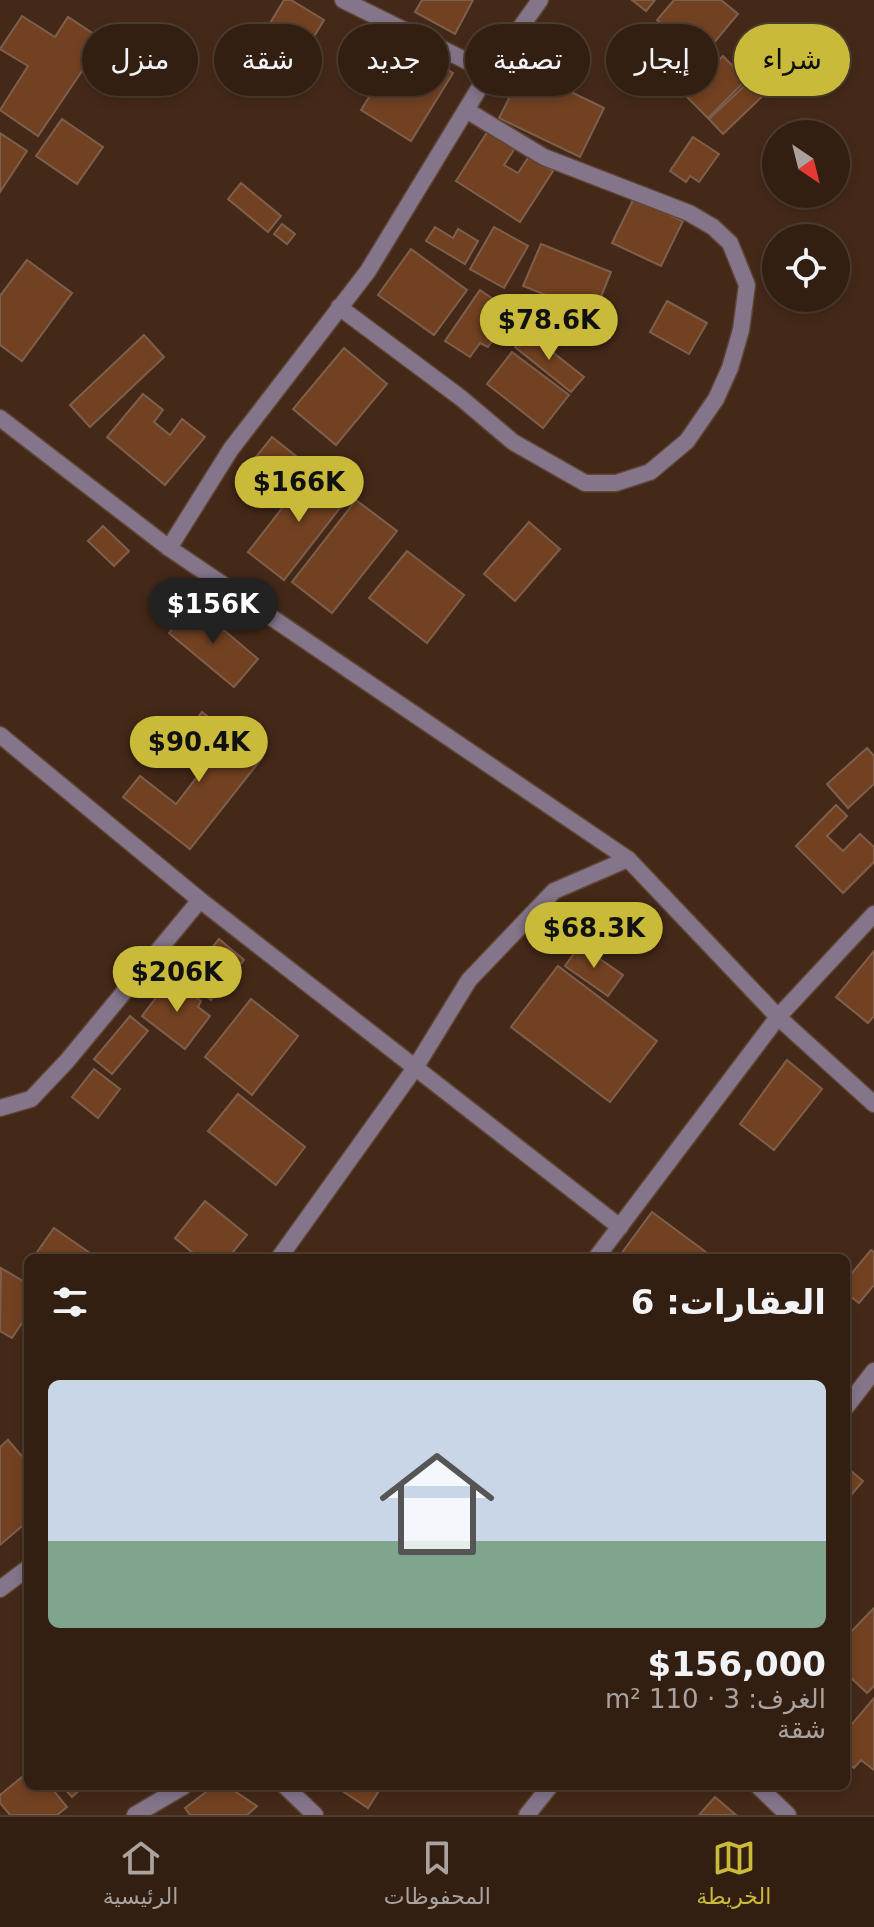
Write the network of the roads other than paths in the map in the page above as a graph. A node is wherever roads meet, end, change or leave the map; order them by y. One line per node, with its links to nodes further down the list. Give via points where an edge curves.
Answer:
1 (343, 0): 4 (street)
2 (540, 0): 3 (street)
3 (523, 24)
4 (465, 60)
5 (474, 96): 6 (street)
6 (466, 110): 7 (street, via 368,271); 7 (street, via 544,157 689,213 730,243 747,285 741,330 716,399 687,441 650,472 616,483 585,483 513,442)
7 (339, 307): 9 (street, via 231,449)
8 (0, 418): 9 (street)
9 (169, 548): 11 (street)
10 (0, 735): 12 (street)
11 (628, 859): 14 (street); 15 (street, via 554,891 469,980)
12 (200, 900): 15 (street); 17 (street, via 31,1099)
13 (874, 914): 14 (street)
14 (778, 1017): 16 (street); 18 (street)
15 (415, 1068): 18 (street); 19 (street)
16 (874, 1104)
17 (0, 1108)
18 (620, 1227): 20 (street)
19 (282, 1254)
20 (599, 1254)
21 (874, 1371): 22 (street)
22 (850, 1402)
23 (24, 1571): 24 (street)
24 (0, 1589)
25 (177, 1790): 29 (street)
26 (289, 1790): 30 (street)
27 (547, 1790): 31 (street)
28 (762, 1790): 32 (street)
29 (135, 1815)
30 (315, 1815)
31 (527, 1815)
32 (788, 1815)

